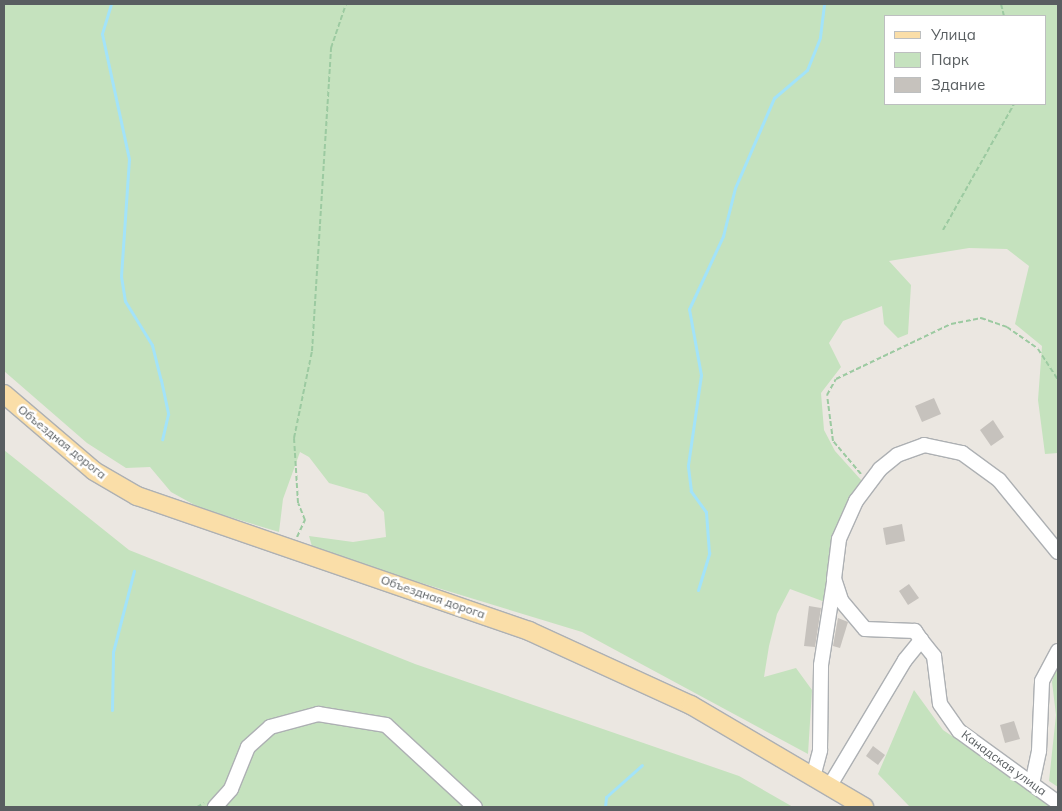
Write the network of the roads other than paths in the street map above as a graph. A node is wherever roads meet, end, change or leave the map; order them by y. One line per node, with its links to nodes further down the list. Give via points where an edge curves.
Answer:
1 (4, 394): 6 (main road, Объездная дорога, via 94,471 137,496 529,631 691,705)
2 (1058, 552): 3 (street, via 999,480 962,453 924,445 897,455 870,482 839,539)
3 (834, 579): 4 (street, via 841,600 865,629 915,631); 6 (street, via 822,665 820,750)
4 (921, 640): 7 (street, Канадская улица, via 934,656 940,704 959,731); 8 (street, via 905,660)
5 (1058, 651): 7 (street, via 1042,680 1039,751)
6 (813, 778): 8 (main road, Объездная дорога)
7 (1032, 784): 9 (street, Канадская улица)
8 (829, 787): 12 (main road, Объездная дорога)
9 (1058, 803)
10 (215, 807): 11 (street, via 230,789 248,747 270,727 318,714 386,725)
11 (475, 807)
12 (864, 807)

